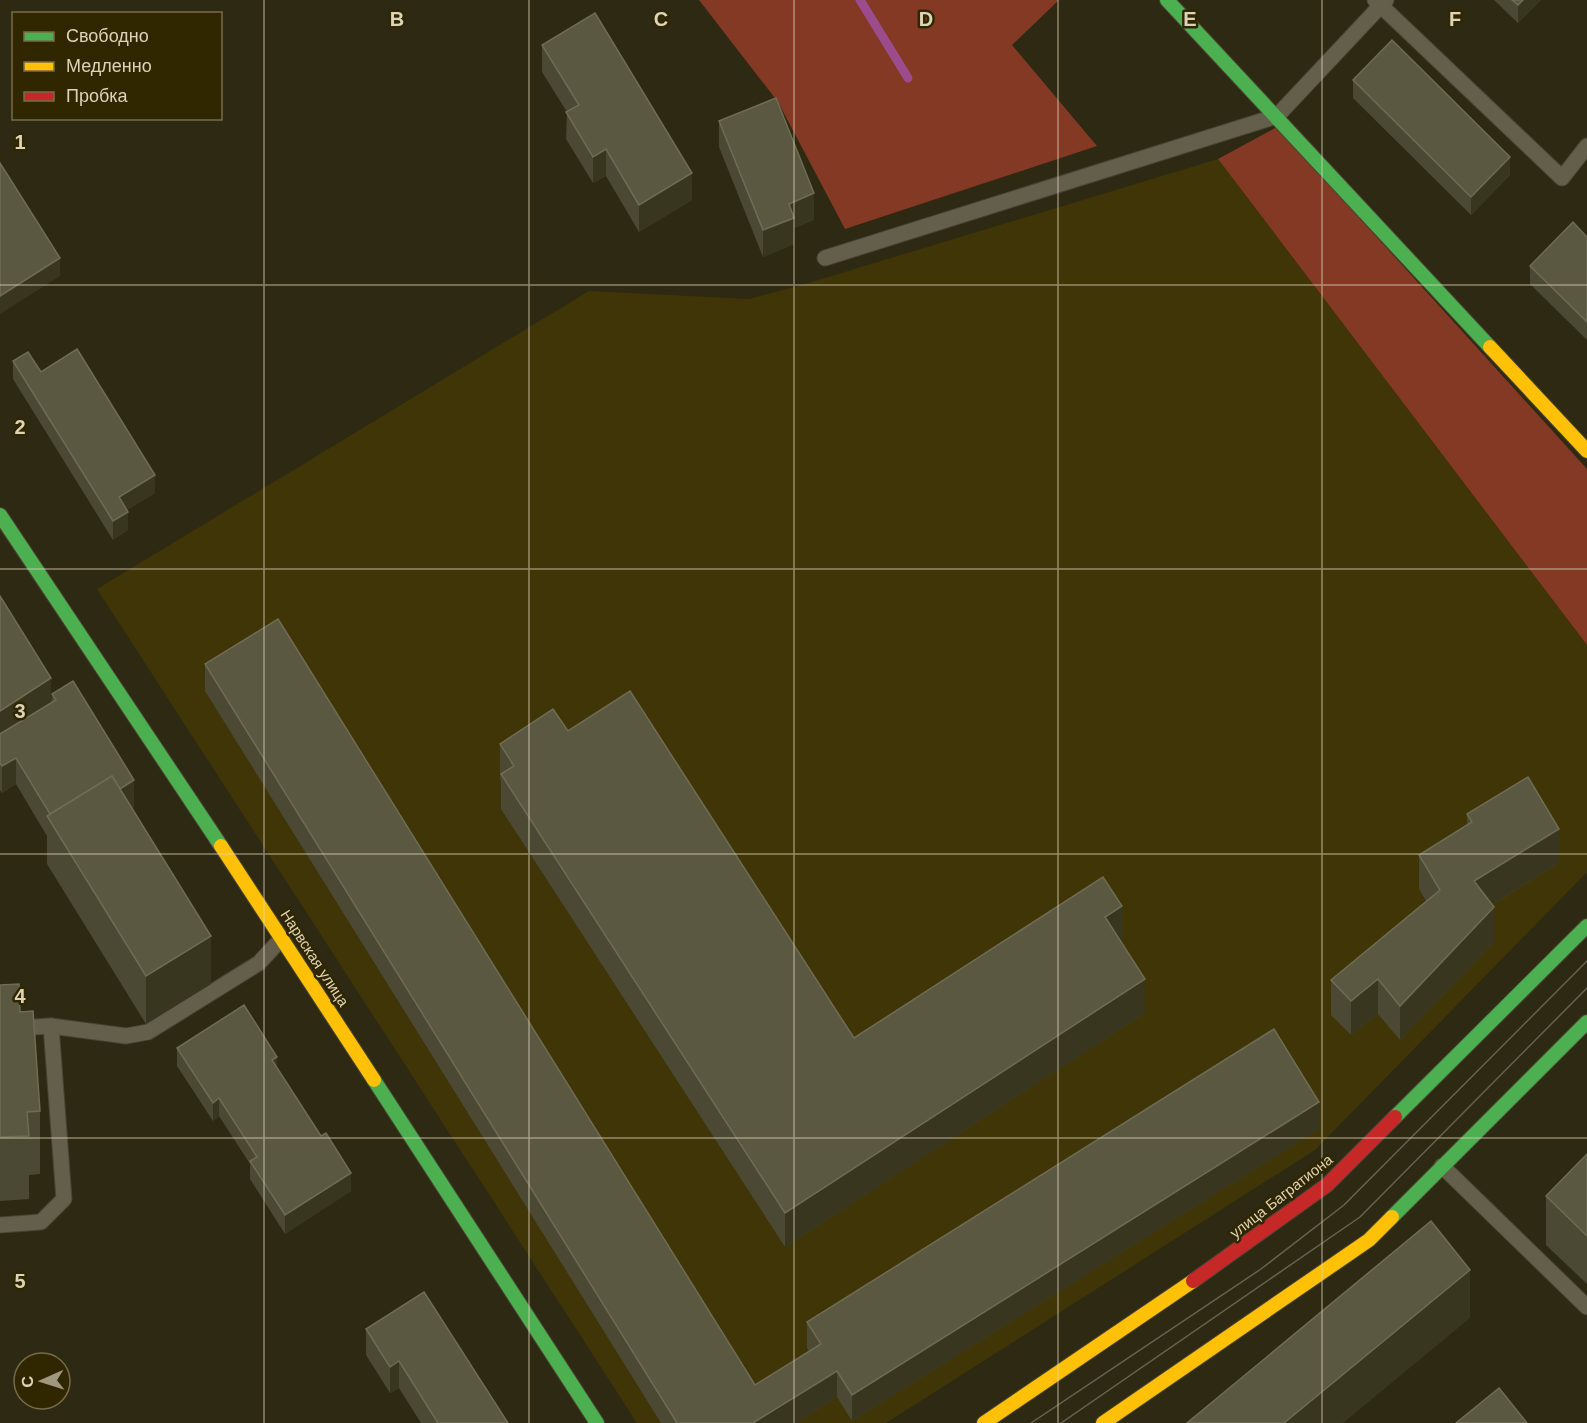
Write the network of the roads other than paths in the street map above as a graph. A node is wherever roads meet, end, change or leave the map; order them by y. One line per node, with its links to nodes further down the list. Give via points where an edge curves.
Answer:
1 (1167, 0): 3 (street)
2 (1380, 2): 3 (lane); 4 (lane, via 1562,178)
3 (1277, 116): 5 (lane); 6 (street)
4 (1587, 146)
5 (825, 258)
6 (1587, 451)
7 (0, 515): 9 (street, Нарвская улица)
8 (1587, 926): 17 (street, улица Багратиона, via 1327,1185 1238,1251)
9 (282, 938): 11 (lane, via 259,963 148,1032 126,1036); 16 (street, Нарвская улица)
10 (1587, 1022): 13 (street)
11 (51, 1026): 12 (lane); 14 (lane, via 64,1199 41,1222)
12 (0, 1029)
13 (1442, 1166): 15 (lane); 18 (street, via 1369,1240)
14 (0, 1225)
15 (1587, 1307)
16 (597, 1423)
17 (984, 1423)
18 (1103, 1423)

